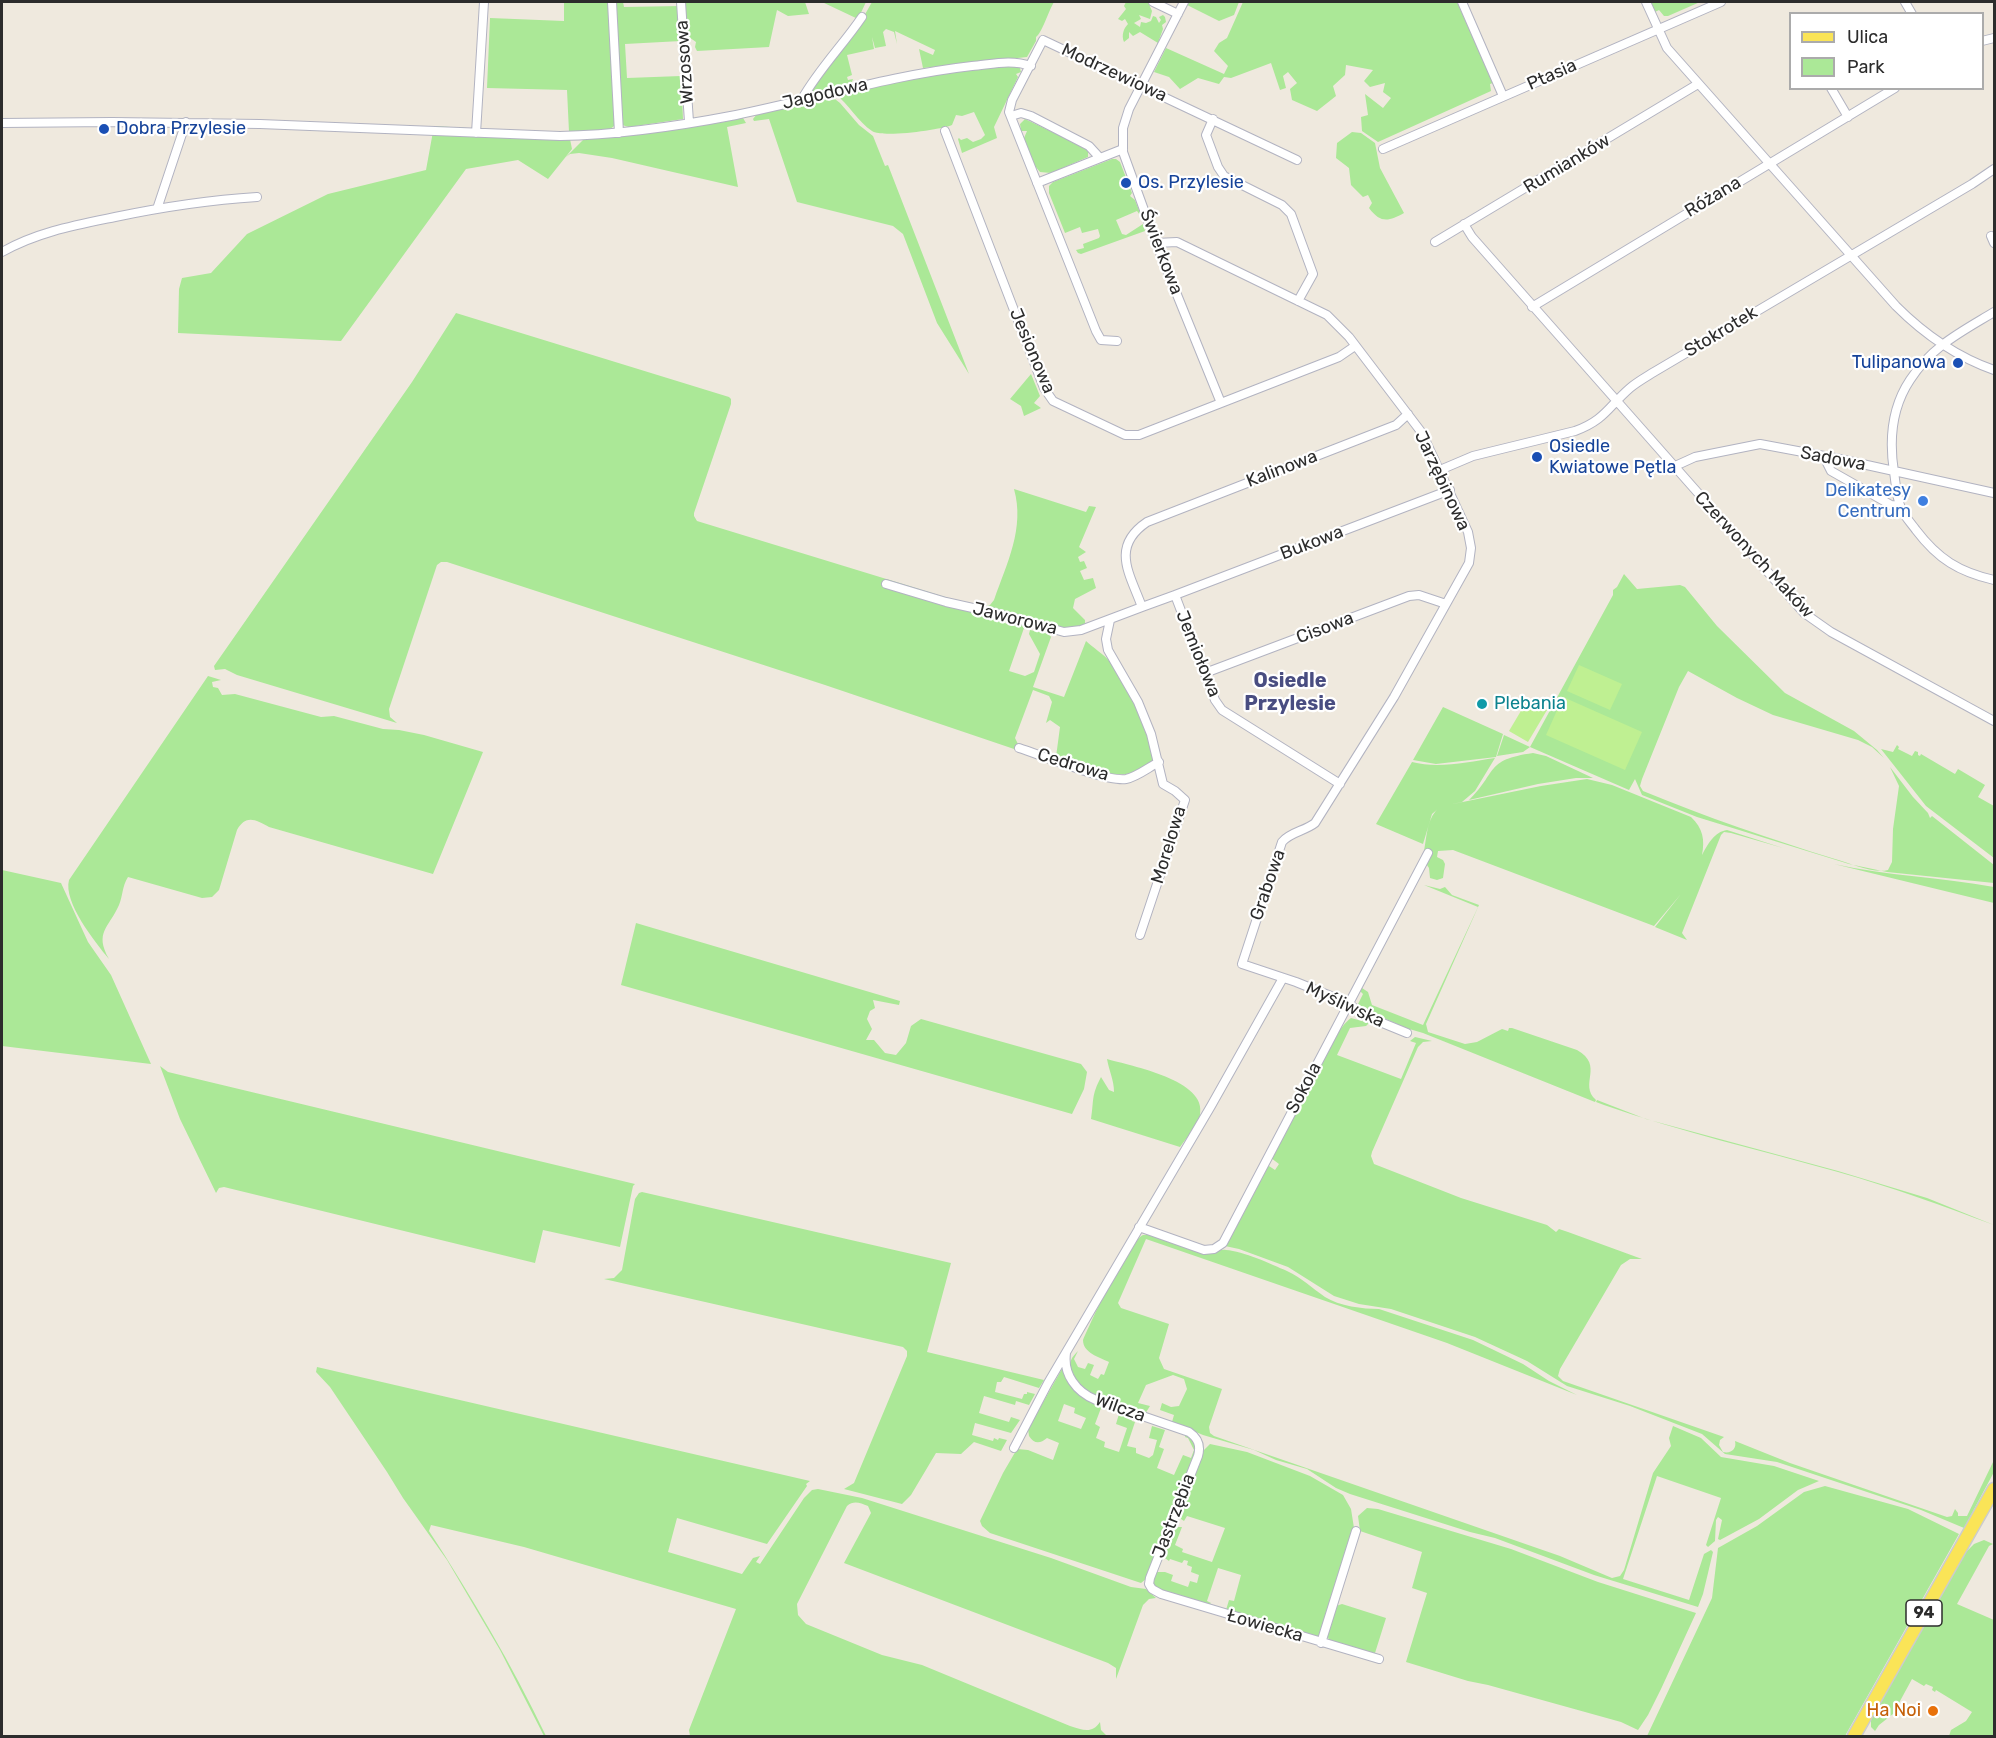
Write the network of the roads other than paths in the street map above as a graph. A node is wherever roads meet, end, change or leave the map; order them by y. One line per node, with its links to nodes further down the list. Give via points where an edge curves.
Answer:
1 (483, 2): 26 (street)
2 (612, 2): 27 (street)
3 (681, 2): 23 (street, Wrzosowa)
4 (1153, 2): 9 (street)
5 (1184, 2): 9 (street, Świerkowa)
6 (1462, 2): 17 (street)
7 (1646, 2): 11 (street)
8 (1721, 2): 11 (street, Ptasia)
9 (1178, 14): 14 (street, Świerkowa)
10 (862, 16): 18 (street)
11 (1658, 28): 13 (street, via 1667,48); 17 (street, Ptasia)
12 (1030, 66): 14 (street, Modrzewiowa, via 1043,40); 18 (street, Jagodowa, via 1016,61 946,69); 19 (street, Modrzewiowa, via 1010,104)
13 (1698, 84): 32 (street); 37 (street, Rumianków)
14 (1142, 86): 21 (street, Modrzewiowa); 28 (street, Świerkowa, via 1126,118)
15 (1832, 90): 20 (street)
16 (1892, 90): 20 (street, Różana)
17 (1503, 96): 29 (street, Ptasia)
18 (802, 99): 23 (street, Jagodowa)
19 (1011, 116): 30 (street, via 1031,116 1089,146); 34 (street)
20 (1848, 117): 32 (street, Różana)
21 (1213, 120): 31 (street, Modrzewiowa); 42 (street, via 1206,135 1224,176 1282,205 1291,214 1312,274)
22 (186, 122): 24 (street, Jagodowa); 26 (street, Jagodowa); 36 (street)
23 (689, 122): 27 (street, Jagodowa)
24 (2, 123)
25 (945, 130): 50 (street, Jesionowa, via 1044,388 1053,401 1125,435 1139,435)
26 (476, 133): 27 (street, Jagodowa)
27 (619, 133)
28 (1123, 149): 30 (street); 39 (street, Świerkowa)
29 (1383, 149)
30 (1100, 158): 34 (street)
31 (1297, 160)
32 (1768, 164): 41 (street); 43 (street, Różana)
33 (1995, 169): 41 (street, Stokrotek)
34 (1037, 183): 45 (street, via 1096,331 1101,340)
35 (257, 197): 36 (street)
36 (157, 208): 40 (street, via 52,231)
37 (1464, 224): 38 (street, Rumianków); 43 (street, Czerwonych Maków)
38 (1435, 242)
39 (1156, 243): 42 (street, Jarzębinowa, via 1177,242); 50 (street, Świerkowa)
40 (2, 252)
41 (1851, 256): 46 (street, via 1917,327); 49 (street, Stokrotek, via 1654,372)
42 (1298, 301): 47 (street, Jarzębinowa, via 1327,315)
43 (1532, 307): 49 (street, Czerwonych Maków)
44 (1995, 312): 46 (street)
45 (1117, 341)
46 (1941, 344): 48 (street); 55 (street, via 1923,362 1900,401 1892,432)
47 (1355, 346): 50 (street, Jesionowa, via 1339,357); 51 (street, Jarzębinowa)
48 (1995, 370)
49 (1617, 401): 53 (street, Czerwonych Maków); 54 (street, Stokrotek, via 1591,425 1473,456)
50 (1221, 403)
51 (1408, 414): 54 (street, Jarzębinowa); 63 (street, Kalinowa, via 1396,425 1136,530 1124,560)
52 (1824, 457): 53 (street, Sadowa, via 1752,444 1688,459); 55 (street, Sadowa); 58 (street, via 1831,471 1891,505)
53 (1673, 467): 66 (street, Czerwonych Maków, via 1804,613 1831,633)
54 (1440, 470): 56 (street, Jarzębinowa)
55 (1894, 472): 57 (street, Sadowa); 58 (street)
56 (1450, 490): 61 (street, Bukowa); 62 (street, Jarzębinowa, via 1471,548 1469,563)
57 (1995, 493)
58 (1900, 506): 59 (street, via 1946,562 1959,570)
59 (1995, 580)
60 (886, 584): 64 (street, Jaworowa, via 1058,632 1081,630)
61 (1175, 596): 63 (street, Jemiołowa); 65 (street, Jemiołowa)
62 (1446, 604): 65 (street, Cisowa, via 1419,595 1409,596); 69 (street, Jarzębinowa)
63 (1142, 607): 64 (street, Jaworowa)
64 (1110, 620): 68 (street, via 1108,650 1138,702)
65 (1205, 674): 69 (street, Jemiołowa, via 1222,710)
66 (1995, 721)
67 (1019, 748): 68 (street, Cedrowa, via 1123,779)
68 (1159, 762): 72 (street, Morelowa, via 1163,783 1185,800)
69 (1340, 784): 70 (street, Jarzębinowa)
70 (1315, 823): 73 (street, Grabowa, via 1282,842)
71 (1428, 854): 75 (street, Sokola)
72 (1140, 935)
73 (1242, 964): 74 (street, Myśliwska)
74 (1283, 978): 75 (street, Myśliwska); 77 (street)
75 (1348, 1004): 76 (street, Myśliwska, via 1363,1015); 77 (street, Sokola, via 1221,1246 1214,1250 1199,1249)
76 (1407, 1033)
77 (1139, 1229): 78 (street)
78 (1066, 1353): 79 (street, Wilcza, via 1068,1374 1083,1393 1189,1432); 80 (street)
79 (1198, 1442): 83 (street, Jastrzębia, via 1198,1456 1150,1578)
80 (1014, 1448)
81 (1995, 1489): 86 (main road, 94)
82 (1356, 1531): 84 (street)
83 (1152, 1589): 84 (street, Łowiecka)
84 (1321, 1643): 85 (street, Łowiecka)
85 (1379, 1659)
86 (1854, 1736)

